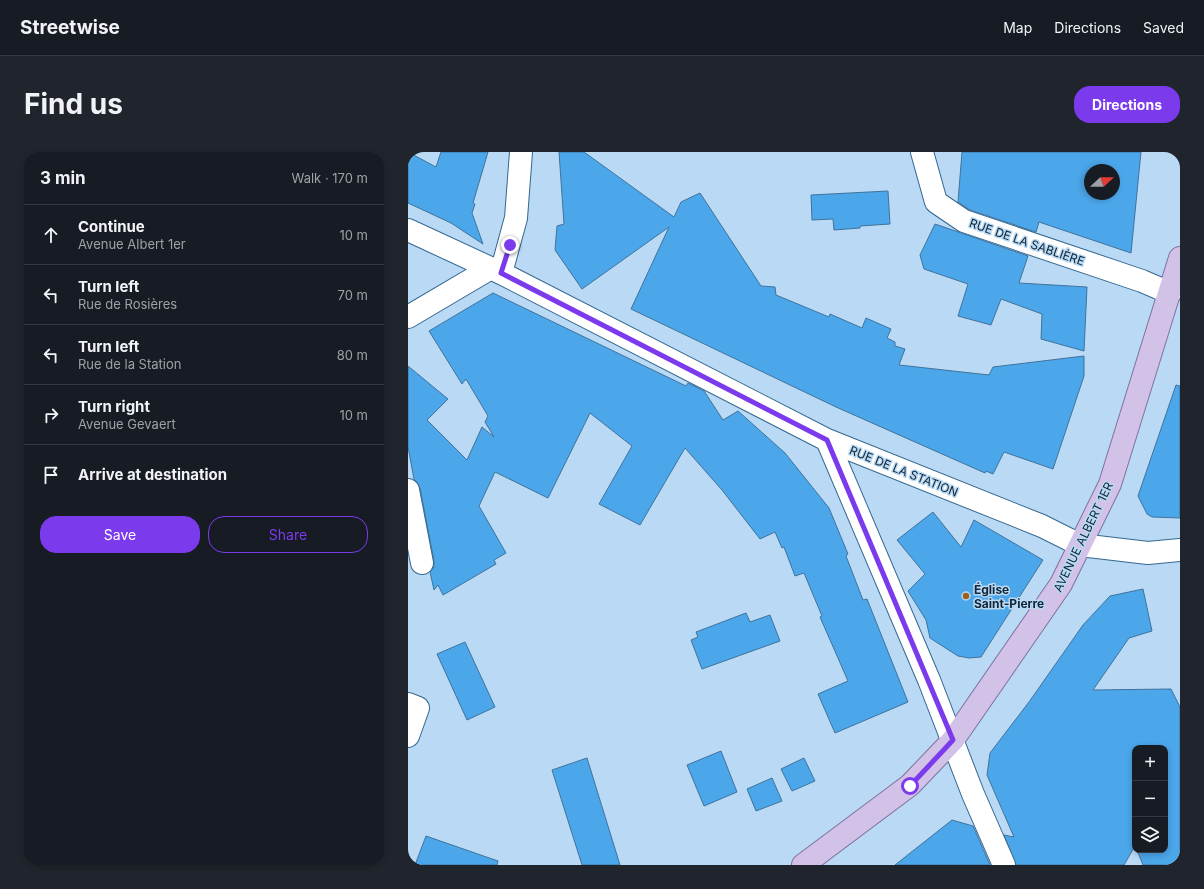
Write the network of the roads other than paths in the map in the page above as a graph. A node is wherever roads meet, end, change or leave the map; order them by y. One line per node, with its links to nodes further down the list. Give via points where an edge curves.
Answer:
1 (521, 152): 5 (street, via 516,218)
2 (922, 152): 6 (street, RUE DE LA SABLIÈRE, via 936,202 964,221 1142,281)
3 (408, 230): 5 (street, RUE DE LA STATION)
4 (1180, 259): 6 (main road, AVENUE ALBERT 1ER)
5 (496, 271): 7 (street); 8 (street, RUE DE LA STATION)
6 (1170, 293): 10 (main road, AVENUE ALBERT 1ER, via 1110,484)
7 (408, 317)
8 (827, 440): 10 (street, RUE DE LA STATION, via 1042,526); 15 (street)
9 (408, 490): 12 (street)
10 (1080, 545): 11 (street, RUE DE LA STATION, via 1148,553); 15 (main road, AVENUE ALBERT 1ER, via 1062,584)
11 (1180, 550)
12 (422, 563)
13 (408, 704): 14 (street, via 418,708)
14 (408, 736)
15 (953, 740): 16 (main road, AVENUE ALBERT 1ER, via 910,786); 17 (street)
16 (803, 865)
17 (1004, 865)

